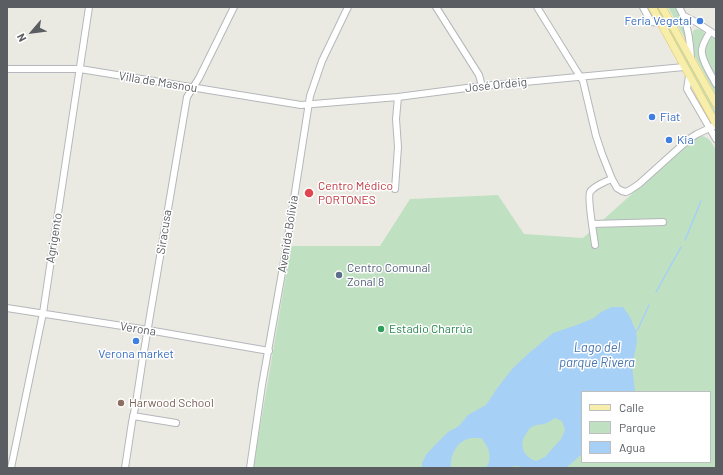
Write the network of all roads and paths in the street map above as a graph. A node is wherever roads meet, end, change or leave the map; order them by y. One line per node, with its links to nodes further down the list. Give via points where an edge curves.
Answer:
1 (89, 7): 18 (street, Agrigento)
2 (234, 7): 23 (street, Siracusa, via 199,78)
3 (348, 7): 25 (street, Avenida Bolivia, via 322,61)
4 (436, 7): 22 (street, via 479,75)
5 (537, 7): 20 (street)
6 (643, 7): 11 (street, via 651,22)
7 (652, 7): 11 (main road)
8 (662, 7): 15 (main road)
9 (679, 7): 10 (street)
10 (684, 16): 12 (street); 13 (street)
11 (661, 23): 16 (main road)
12 (704, 28): 13 (street, via 696,27); 14 (street)
13 (689, 33): 15 (street)
14 (713, 34): 21 (street, via 703,44 701,52)
15 (692, 61): 26 (main road)
16 (684, 67): 19 (main road); 20 (street, José Ordeig)
17 (7, 69): 18 (street, Villa de Masnou)
18 (80, 69): 23 (street, Villa de Masnou); 35 (street, Agrigento)
19 (689, 76): 27 (main road); 27 (street, via 687,89)
20 (581, 77): 22 (street, José Ordeig); 29 (street, via 596,136)
21 (716, 84)
22 (482, 86): 24 (street, José Ordeig)
23 (192, 87): 25 (street, Villa de Masnou, via 294,104); 36 (street, Siracusa, via 187,97)
24 (398, 97): 25 (street, José Ordeig); 30 (street)
25 (308, 104): 37 (street, Avenida Bolivia)
26 (716, 104)
27 (714, 126): 28 (street); 29 (street, via 690,140 630,190 619,190)
28 (716, 139)
29 (612, 178): 32 (street, via 590,191)
30 (395, 189)
31 (662, 222): 32 (street)
32 (592, 224): 33 (street)
33 (595, 245)
34 (7, 308): 35 (street, Verona)
35 (43, 313): 36 (street, Verona); 40 (street, Agrigento)
36 (148, 330): 37 (street, Verona); 38 (street, Siracusa)
37 (269, 351): 42 (street, Avenida Bolivia)
38 (133, 416): 39 (street); 41 (street, Siracusa)
39 (176, 423)
40 (12, 468)
41 (125, 468)
42 (250, 468)

